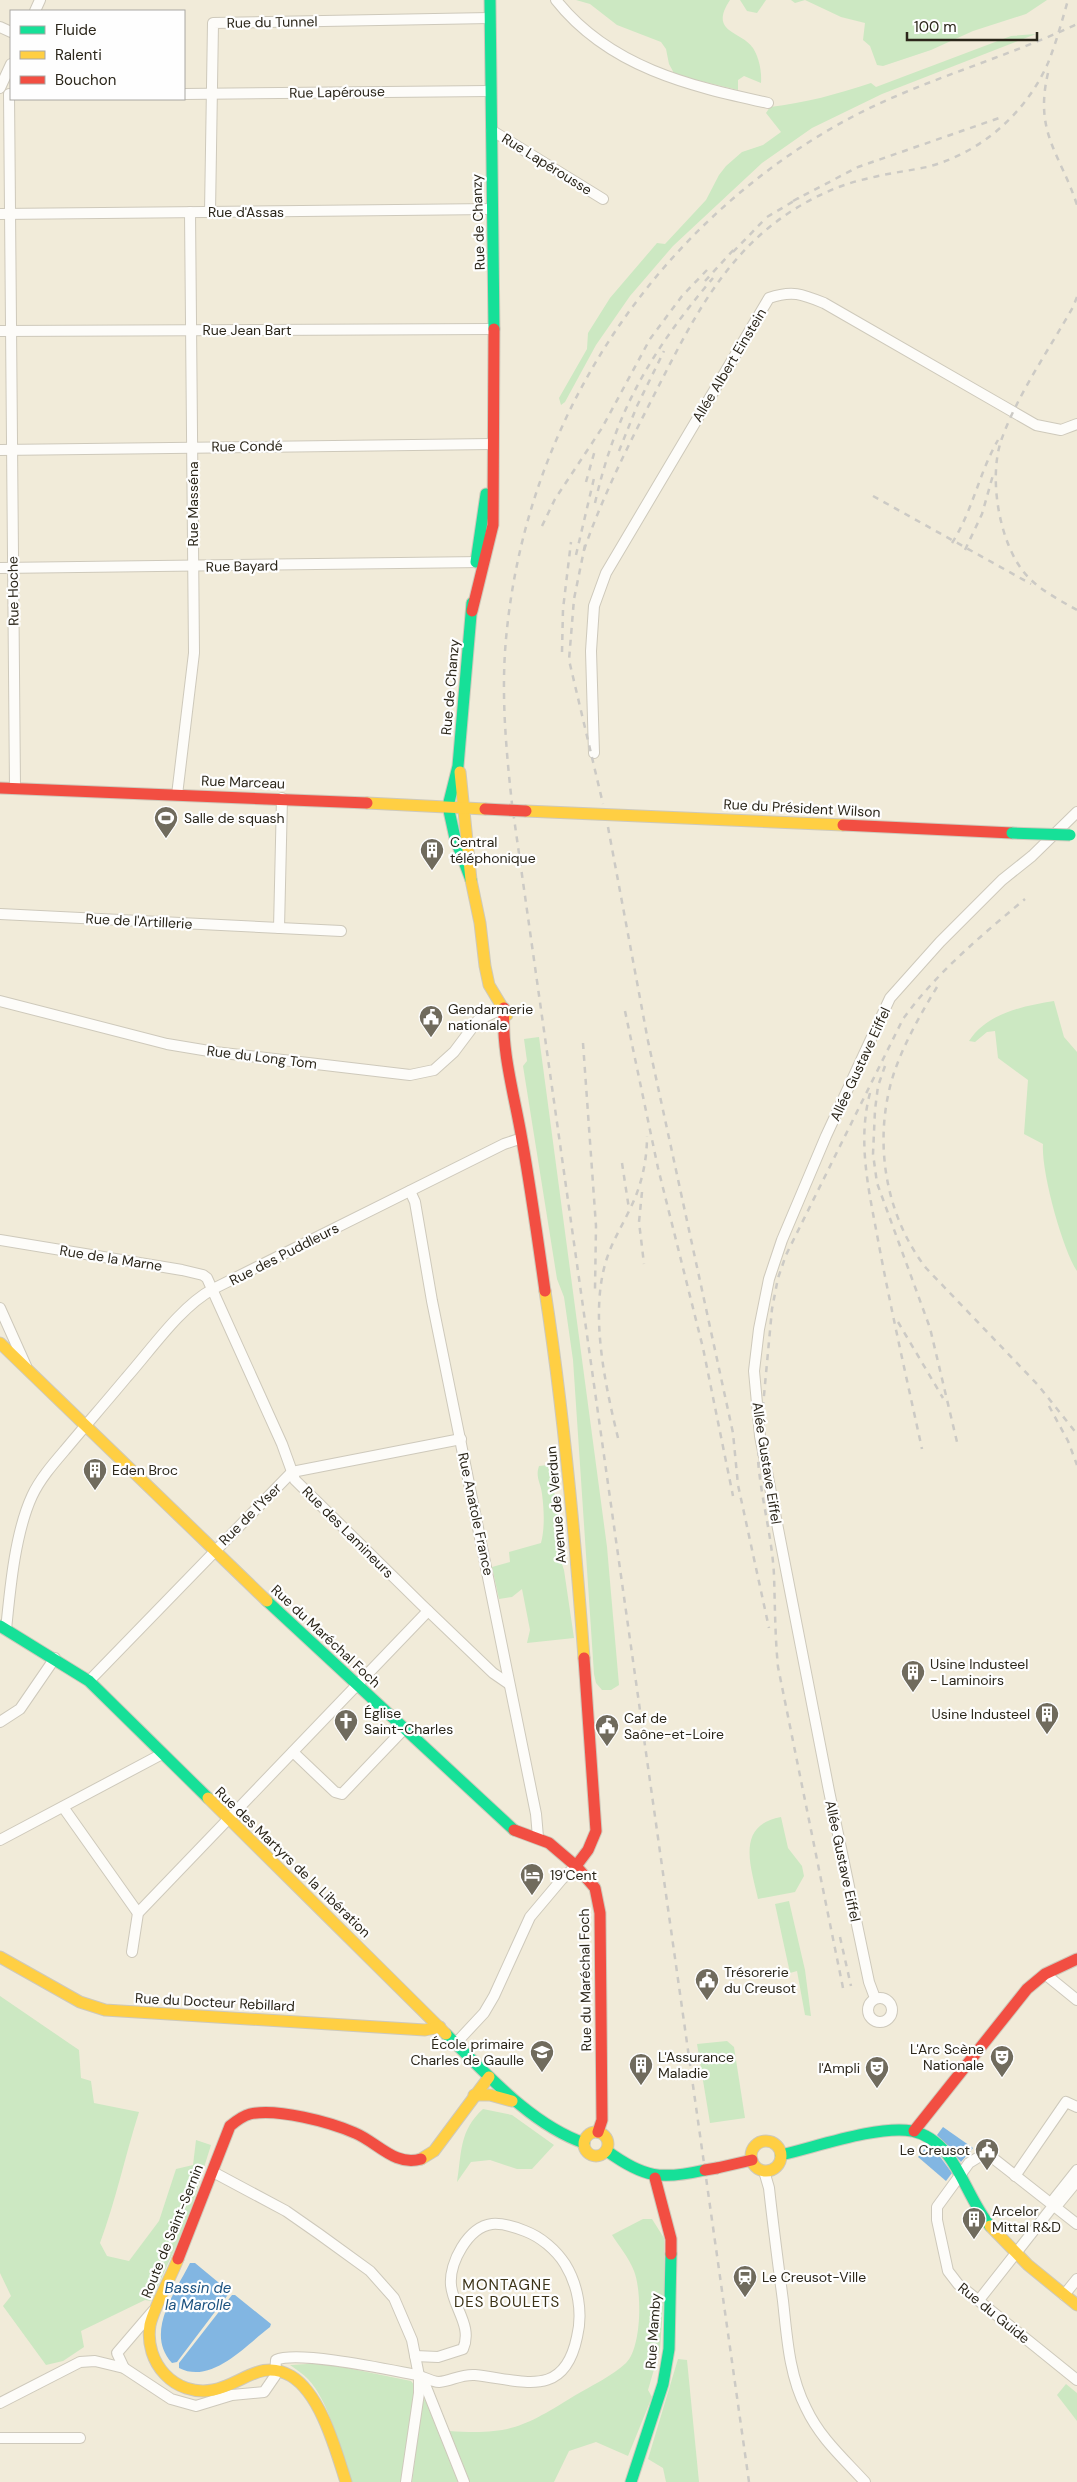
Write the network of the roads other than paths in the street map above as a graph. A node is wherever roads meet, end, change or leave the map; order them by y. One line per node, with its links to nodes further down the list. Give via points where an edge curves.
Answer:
1 (490, 0): 3 (main road, Rue de Chanzy)
2 (556, 0): 9 (street, via 597,40 651,72 698,88)
3 (490, 18): 5 (main road, Rue de Chanzy); 8 (street, Rue du Tunnel, via 212,23)
4 (10, 69): 6 (street)
5 (490, 90): 8 (street, Rue Lapérouse); 10 (main road, Rue de Chanzy)
6 (5, 93): 15 (street, Rue Hoche)
7 (185, 94): 8 (street, Rue Lapérouse)
8 (210, 94): 14 (street, Rue du Tunnel)
9 (768, 103)
10 (491, 130): 11 (street, Rue Lapérousse); 12 (main road, Rue de Chanzy)
11 (603, 199)
12 (492, 209): 14 (street, Rue d'Assas); 16 (main road, Rue de Chanzy)
13 (190, 212): 14 (street, Rue d'Assas); 15 (street, Rue d'Assas); 18 (street, Rue Masséna)
14 (210, 212)
15 (4, 214): 17 (street, Rue Hoche)
16 (494, 329): 18 (street, Rue Jean Bart); 20 (main road, Rue de Chanzy)
17 (5, 331): 18 (street, Rue Jean Bart); 23 (street, Rue Hoche)
18 (191, 331): 21 (street, Rue Masséna)
19 (1077, 424): 28 (street, Allée Albert Einstein, via 1061,430 1036,425 824,303 801,294 784,293 769,298 606,573 594,606 591,651)
20 (493, 444): 21 (street, Rue Condé); 24 (main road, Rue de Chanzy)
21 (193, 447): 23 (street, Rue Condé); 25 (street, Rue Masséna)
22 (0, 450): 23 (street, Rue Condé)
23 (11, 450): 27 (street, Rue Hoche)
24 (480, 563): 25 (street, Rue Bayard); 29 (main road, Rue de Chanzy, via 472,611)
25 (194, 566): 27 (street, Rue Bayard); 32 (street, Rue Masséna, via 194,653)
26 (0, 568): 27 (street, Rue Bayard)
27 (13, 568): 31 (street, Rue Hoche)
28 (594, 753)
29 (458, 766): 34 (main road, Rue de Chanzy); 35 (main road, Rue de Chanzy)
30 (0, 788): 31 (main road, Rue Marceau)
31 (15, 788): 32 (main road, Rue Marceau)
32 (177, 795): 33 (main road, Rue Marceau)
33 (282, 798): 34 (main road, Rue Marceau); 41 (street)
34 (448, 806): 35 (main road, Rue Marceau); 39 (main road, Avenue de Verdun, via 457,844)
35 (464, 807): 36 (main road, Rue Marceau); 39 (main road, Avenue de Verdun)
36 (485, 809): 38 (main road, Rue du Président Wilson, bridge)
37 (1077, 812): 78 (street, Allée Gustave Eiffel, via 952,929 890,998 782,1240 759,1329 754,1371 760,1436 828,1791)
38 (1073, 835)
39 (471, 880): 44 (main road, Avenue de Verdun, via 489,985)
40 (0, 914): 41 (street, Rue de l'Artillerie)
41 (278, 928): 42 (street, Rue de l'Artillerie)
42 (341, 931)
43 (0, 1001): 44 (street, Rue du Long Tom, via 167,1044 410,1075 434,1070 454,1052 478,1020)
44 (504, 1008): 45 (main road, Avenue de Verdun, via 510,1024)
45 (522, 1138): 46 (street, Rue des Puddleurs); 72 (main road, Avenue de Verdun, via 560,1381 593,1776 596,1831)
46 (410, 1191): 48 (street, Rue des Puddleurs); 53 (street, Rue Anatole France, via 415,1202)
47 (0, 1240): 48 (street, Rue de la Marne, via 196,1272 207,1278)
48 (213, 1289): 52 (street, Rue des Puddleurs, via 203,1294 184,1313); 54 (street, Rue des Lamineurs)
49 (0, 1308): 51 (street)
50 (0, 1343): 51 (main road, Rue du Maréchal Foch)
51 (27, 1370): 52 (main road, Rue du Maréchal Foch)
52 (86, 1425): 55 (main road, Rue du Maréchal Foch); 56 (street, Rue des Martyrs de la Libération, via 32,1494)
53 (461, 1439): 54 (street, Rue de l'Yser); 62 (street, Rue Anatole France)
54 (292, 1472): 55 (street, Rue de l'Yser); 58 (street, Rue des Lamineurs, via 300,1486)
55 (214, 1551): 61 (street, Rue de l'Yser); 63 (main road, Rue du Maréchal Foch)
56 (10, 1592): 57 (street); 59 (street, Rue des Martyrs de la Libération)
57 (0, 1601)
58 (428, 1612): 62 (street, Rue des Lamineurs); 63 (street)
59 (3, 1628): 60 (main road, Rue des Martyrs de la Libération)
60 (55, 1658): 61 (main road, Rue des Martyrs de la Libération); 64 (street, via 20,1708)
61 (89, 1681): 67 (main road, Rue des Martyrs de la Libération)
62 (509, 1684): 70 (street, Rue Anatole France)
63 (357, 1686): 65 (main road, Rue du Maréchal Foch); 66 (street)
64 (0, 1722)
65 (404, 1729): 66 (street, via 342,1794 335,1792); 70 (main road, Rue du Maréchal Foch, via 513,1830)
66 (293, 1752): 69 (street)
67 (162, 1754): 68 (street); 69 (main road, Rue des Martyrs de la Libération)
68 (63, 1807): 71 (street); 73 (street)
69 (228, 1820): 73 (street); 80 (main road, Rue des Martyrs de la Libération)
70 (538, 1837): 72 (main road, Rue du Maréchal Foch)
71 (0, 1840)
72 (576, 1866): 81 (street, via 530,1917 494,1996 484,2013); 87 (main road, Rue du Maréchal Foch, via 595,1888 600,1913 602,2120)
73 (138, 1912): 74 (street)
74 (132, 1952)
75 (0, 1957): 80 (main road, Rue du Docteur Rebillard, via 80,2002 105,2010 425,2030)
76 (1077, 1959): 77 (main road)
77 (1045, 1974): 79 (street); 86 (main road, via 1020,1997)
78 (875, 1998)
79 (1077, 2000)
80 (440, 2027): 81 (main road, Rue des Martyrs de la Libération)
81 (456, 2043): 82 (main road, Rue des Martyrs de la Libération)
82 (489, 2077): 83 (main road, Route de Saint-Sernin); 84 (main road, Rue des Martyrs de la Libération)
83 (474, 2095): 84 (main road, via 490,2095); 94 (main road, Route de Saint-Sernin, via 434,2150 418,2160 398,2159 366,2138 336,2128 274,2113 250,2114 230,2126)
84 (517, 2102): 88 (main road, Rue des Martyrs de la Libération, via 567,2137)
85 (1077, 2107): 96 (street, via 1066,2102)
86 (914, 2131): 90 (main road, via 880,2133); 95 (main road, via 936,2142)
87 (598, 2132): 88 (main road, via 590,2134); 89 (main road, via 608,2140)
88 (584, 2144): 89 (main road, via 592,2156 600,2156)
89 (607, 2151): 97 (main road, via 638,2172)
90 (781, 2155): 91 (main road, via 775,2144 762,2142 755,2147); 93 (main road, via 776,2167)
91 (748, 2161): 93 (main road); 97 (main road, bridge, via 682,2176)
92 (1077, 2170): 99 (street, via 1054,2199)
93 (764, 2171): 115 (street, via 796,2384 818,2430)
94 (213, 2172): 105 (main road, Route de Saint-Sernin); 107 (street, via 286,2211 370,2271 394,2298 412,2340)
95 (959, 2175): 96 (street, Rue du Guide, via 969,2163 982,2155 989,2155); 101 (main road, via 985,2220); 104 (street, Rue du Guide, via 937,2207 937,2220 952,2279)
96 (1015, 2176): 99 (street)
97 (655, 2178): 119 (main road, Rue Mamby, via 671,2239 668,2349 663,2384)
98 (1077, 2181): 99 (street)
99 (1053, 2206): 100 (street); 101 (street)
100 (1077, 2224)
101 (1016, 2253): 103 (main road); 104 (street)
102 (1077, 2278): 103 (street)
103 (1064, 2295): 106 (main road)
104 (979, 2300): 111 (street, Rue du Guide)
105 (159, 2305): 108 (street, via 117,2353); 109 (main road, Route de Saint-Sernin, via 150,2325 152,2358 158,2369 178,2386 205,2391 224,2387 259,2369)
106 (1077, 2305)
107 (415, 2356): 110 (street); 110 (street, via 438,2357 463,2349 467,2340 466,2330 451,2285 452,2270 464,2244 478,2230 492,2224 518,2228 546,2243 564,2262 570,2273 579,2314 575,2347 562,2371 550,2379 528,2384 473,2375 458,2375 438,2382)
108 (124, 2368): 109 (street, via 171,2399 196,2406 232,2395 264,2392 272,2382); 112 (street, via 95,2361 80,2362)
109 (275, 2370): 110 (street, via 275,2362 280,2358 326,2359); 116 (main road, Route de Saint-Sernin, via 298,2380 310,2394)
110 (419, 2376): 117 (street); 118 (street)
111 (1077, 2380)
112 (0, 2403)
113 (0, 2438): 114 (street)
114 (80, 2438)
115 (862, 2480): 120 (street)
116 (346, 2482)
117 (406, 2482)
118 (464, 2482)
119 (632, 2482)
120 (876, 2482)

